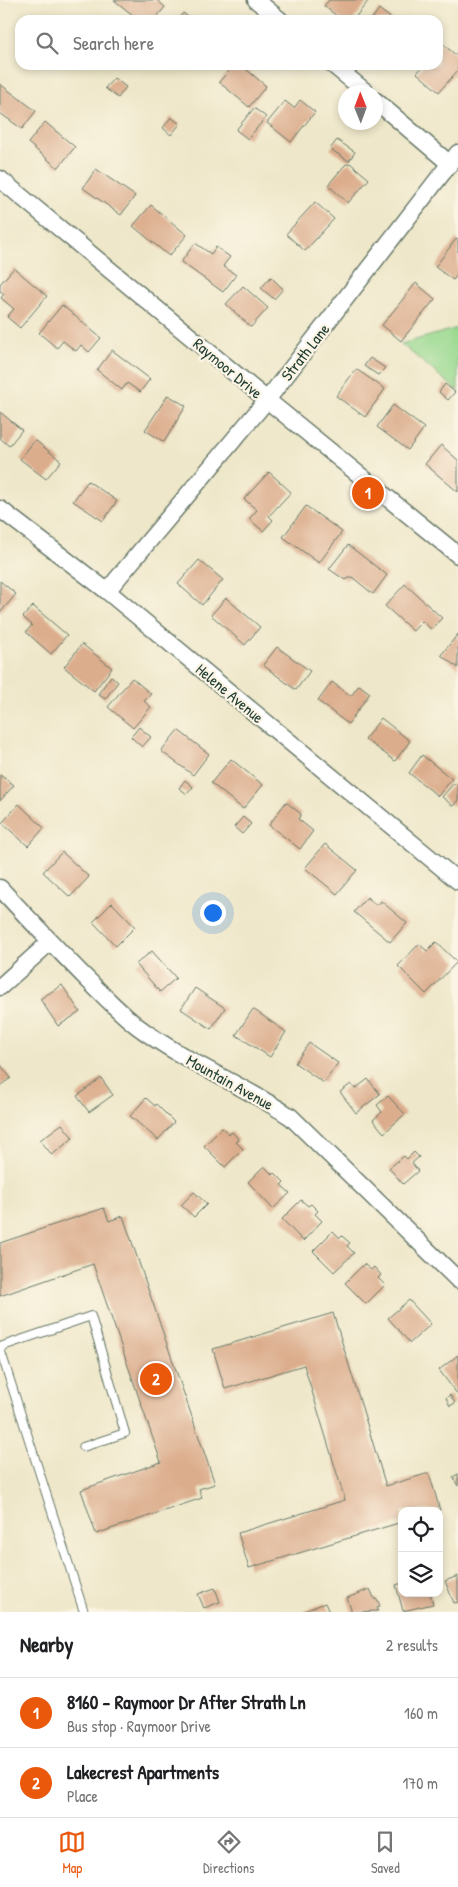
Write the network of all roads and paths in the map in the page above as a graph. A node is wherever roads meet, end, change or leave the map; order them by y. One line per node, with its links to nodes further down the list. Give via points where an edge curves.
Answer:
1 (261, 1): 2 (street)
2 (275, 15)
3 (339, 70): 4 (street)
4 (357, 85)
5 (383, 106): 6 (street)
6 (454, 158): 8 (street, Strath Lane)
7 (0, 179): 8 (street, Raymoor Drive)
8 (267, 400): 10 (street, Raymoor Drive); 11 (street, Strath Lane)
9 (0, 509): 11 (street, Helene Avenue)
10 (458, 555)
11 (107, 591): 12 (street, Helene Avenue)
12 (458, 881)
13 (0, 888): 14 (street, Mountain Avenue)
14 (50, 942): 15 (street); 16 (street, Mountain Avenue, via 136,1025 172,1050 291,1117)
15 (0, 987)
16 (458, 1280)
17 (0, 1348): 18 (lane, via 91,1316 125,1433); 19 (lane)
18 (83, 1447)
19 (84, 1612)

